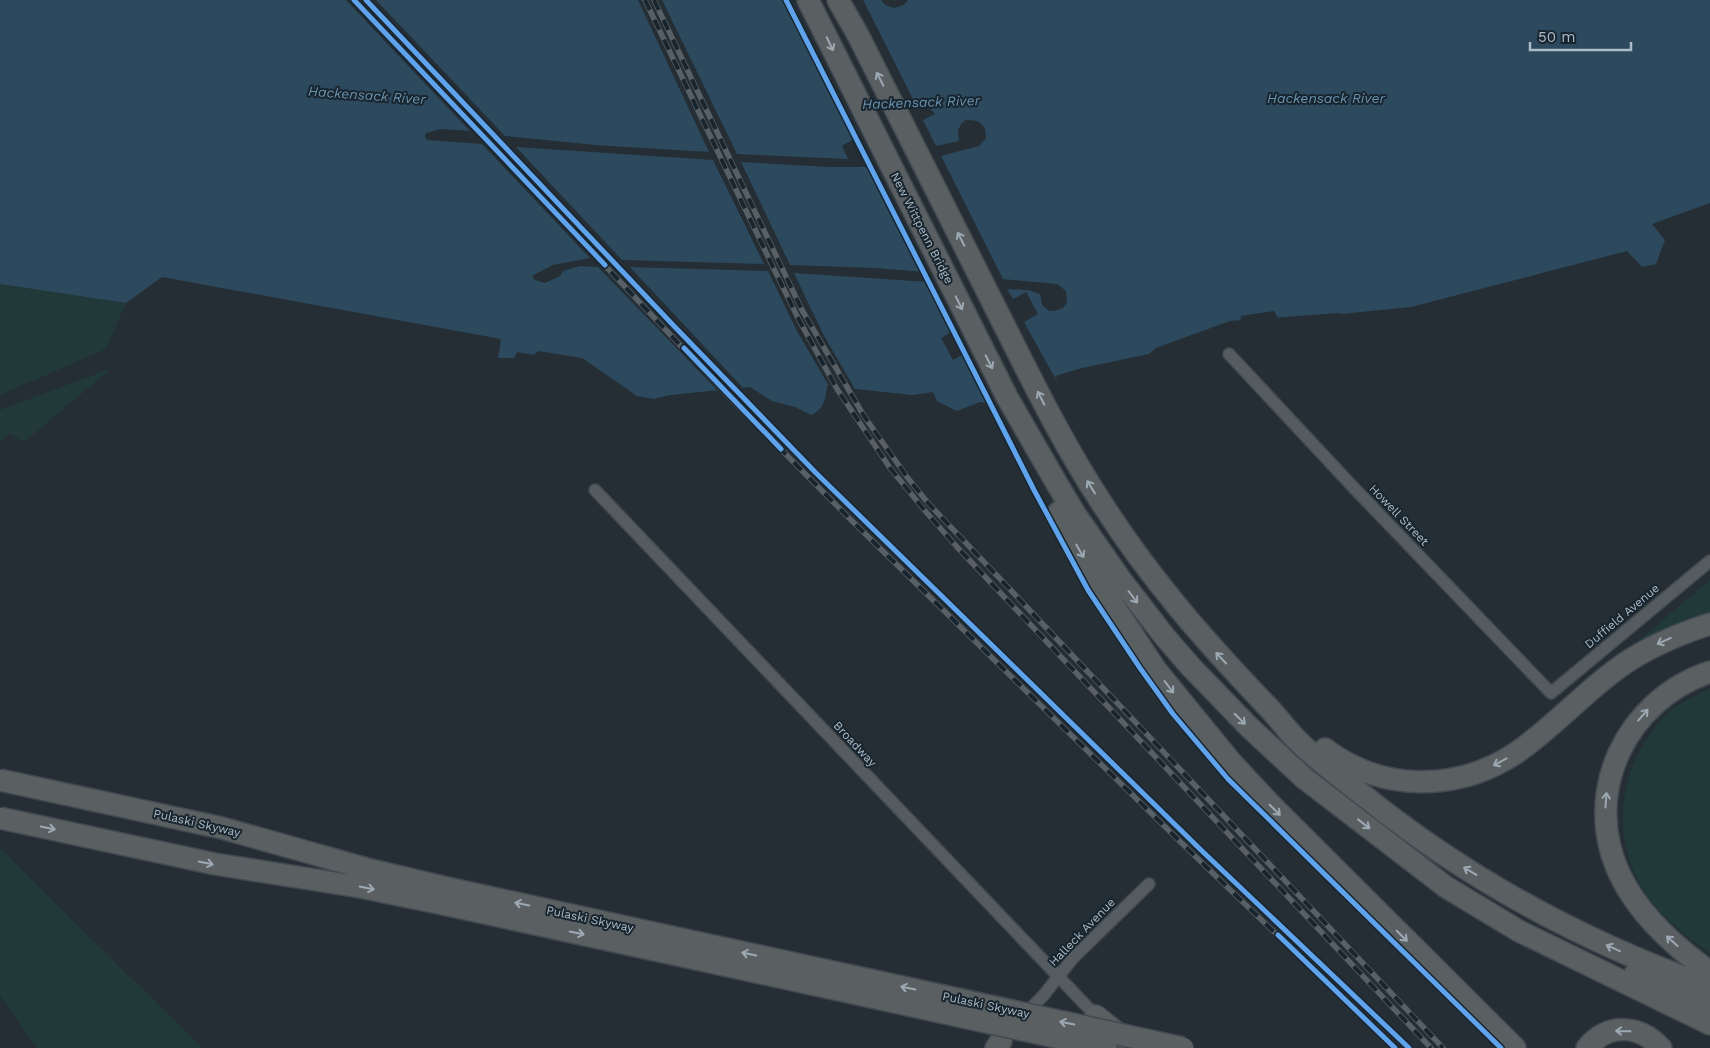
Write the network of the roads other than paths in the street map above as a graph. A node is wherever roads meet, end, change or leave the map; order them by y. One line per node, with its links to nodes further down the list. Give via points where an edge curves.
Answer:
1 (808, 0): 6 (highway, New Wittpenn Bridge, one-way to 6)
2 (838, 0): 4 (highway)
3 (844, 0): 4 (highway)
4 (858, 34): 12 (highway, one-way to 4, via 1204,639 1148,570 1102,504 1064,440)
5 (1229, 354): 11 (street, Howell Street)
6 (1007, 396): 15 (highway, New Wittpenn Bridge, one-way to 15, via 1075,514 1121,580 1207,686 1304,778); 29 (highway, one-way to 29, via 1031,460 1074,540 1156,670 1191,715 1250,784)
7 (595, 490): 19 (street, Broadway)
8 (1710, 561): 11 (street, Duffield Avenue)
9 (1710, 624): 12 (highway, one-way to 12, via 1633,658 1508,758 1457,779 1432,783 1374,775 1346,763)
10 (1710, 672): 17 (highway, one-way to 10, via 1667,937 1633,896 1615,863 1608,840 1606,816 1613,768 1633,728 1668,692)
11 (1551, 693)
12 (1267, 706): 18 (highway, one-way to 12, via 1490,884 1441,853 1334,772 1298,741)
13 (0, 780): 28 (highway, Pulaski Skyway, one-way to 13, bridge, via 438,886 222,828)
14 (0, 818): 26 (highway, Pulaski Skyway, one-way to 26, bridge, via 215,864 345,884 443,904)
15 (1411, 859): 18 (highway, via 1540,931 1603,961); 23 (highway, via 1446,887 1519,931)
16 (1149, 884): 19 (street, Halleck Avenue)
17 (1710, 972)
18 (1661, 976): 20 (highway); 21 (highway)
19 (1057, 977): 22 (street, Broadway); 24 (street, Halleck Avenue)
20 (1710, 986)
21 (1710, 1002)
22 (1096, 1016): 25 (highway, via 1096,1035); 27 (highway)
23 (1710, 1024)
24 (999, 1046)
25 (1090, 1048)
26 (1106, 1048)
27 (1136, 1048)
28 (1183, 1048)
29 (1515, 1048)
30 (1587, 1048): 31 (highway, one-way to 30, via 1652,1039 1635,1031 1611,1030 1596,1038)
31 (1660, 1048)

